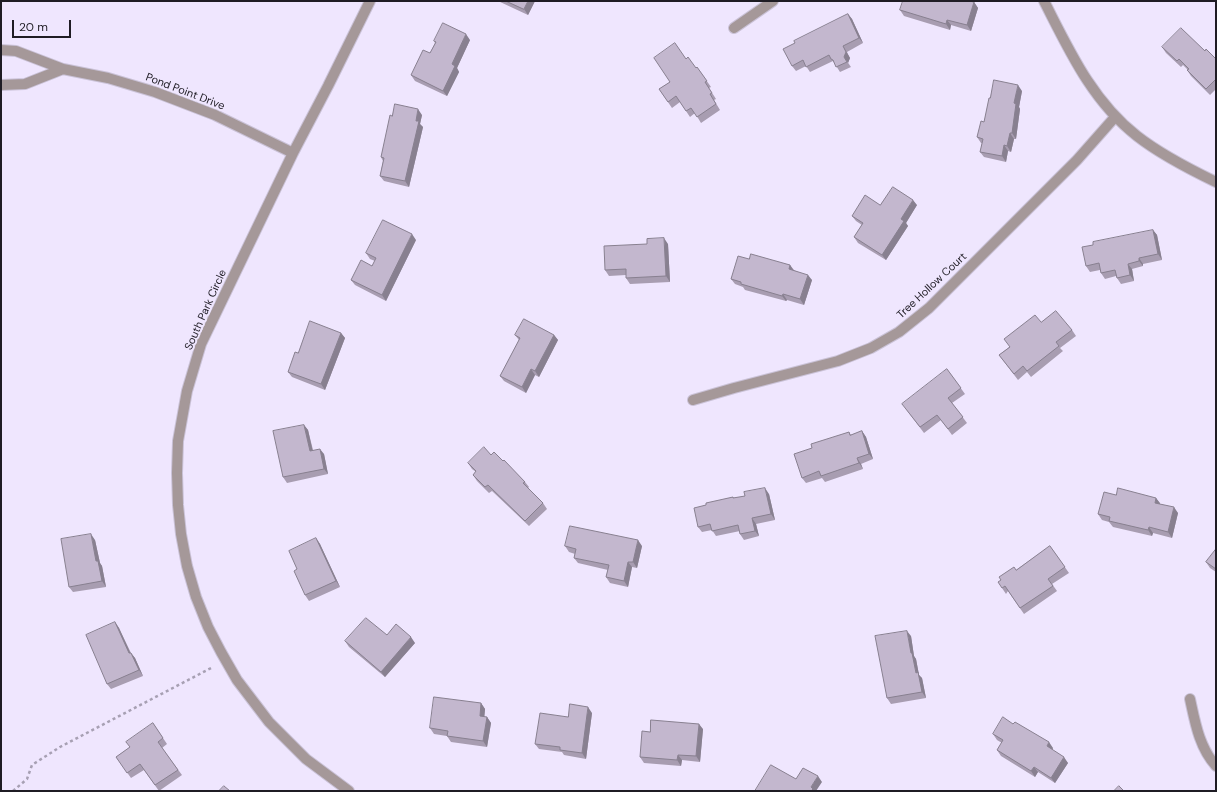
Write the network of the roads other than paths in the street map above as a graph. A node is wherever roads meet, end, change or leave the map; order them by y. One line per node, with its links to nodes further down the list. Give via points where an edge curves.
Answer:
1 (370, 1): 9 (street, South Park Circle)
2 (774, 1): 4 (street)
3 (1044, 1): 8 (street, via 1075,61 1093,90)
4 (734, 28)
5 (1, 50): 6 (street, Pond Point Drive, via 16,51)
6 (63, 69): 7 (street, via 25,84); 9 (street, Pond Point Drive, via 108,78 155,92 215,115)
7 (1, 85)
8 (1115, 117): 10 (street, via 1144,142); 11 (street, Tree Hollow Court, via 1077,160 935,302 899,332 871,348 838,361)
9 (293, 153): 14 (street, South Park Circle, via 202,344 187,391 178,441 178,505 187,566 196,596 225,660 269,722 306,759)
10 (1216, 182)
11 (693, 400)
12 (1190, 699): 13 (street, via 1203,746)
13 (1216, 766)
14 (349, 791)

